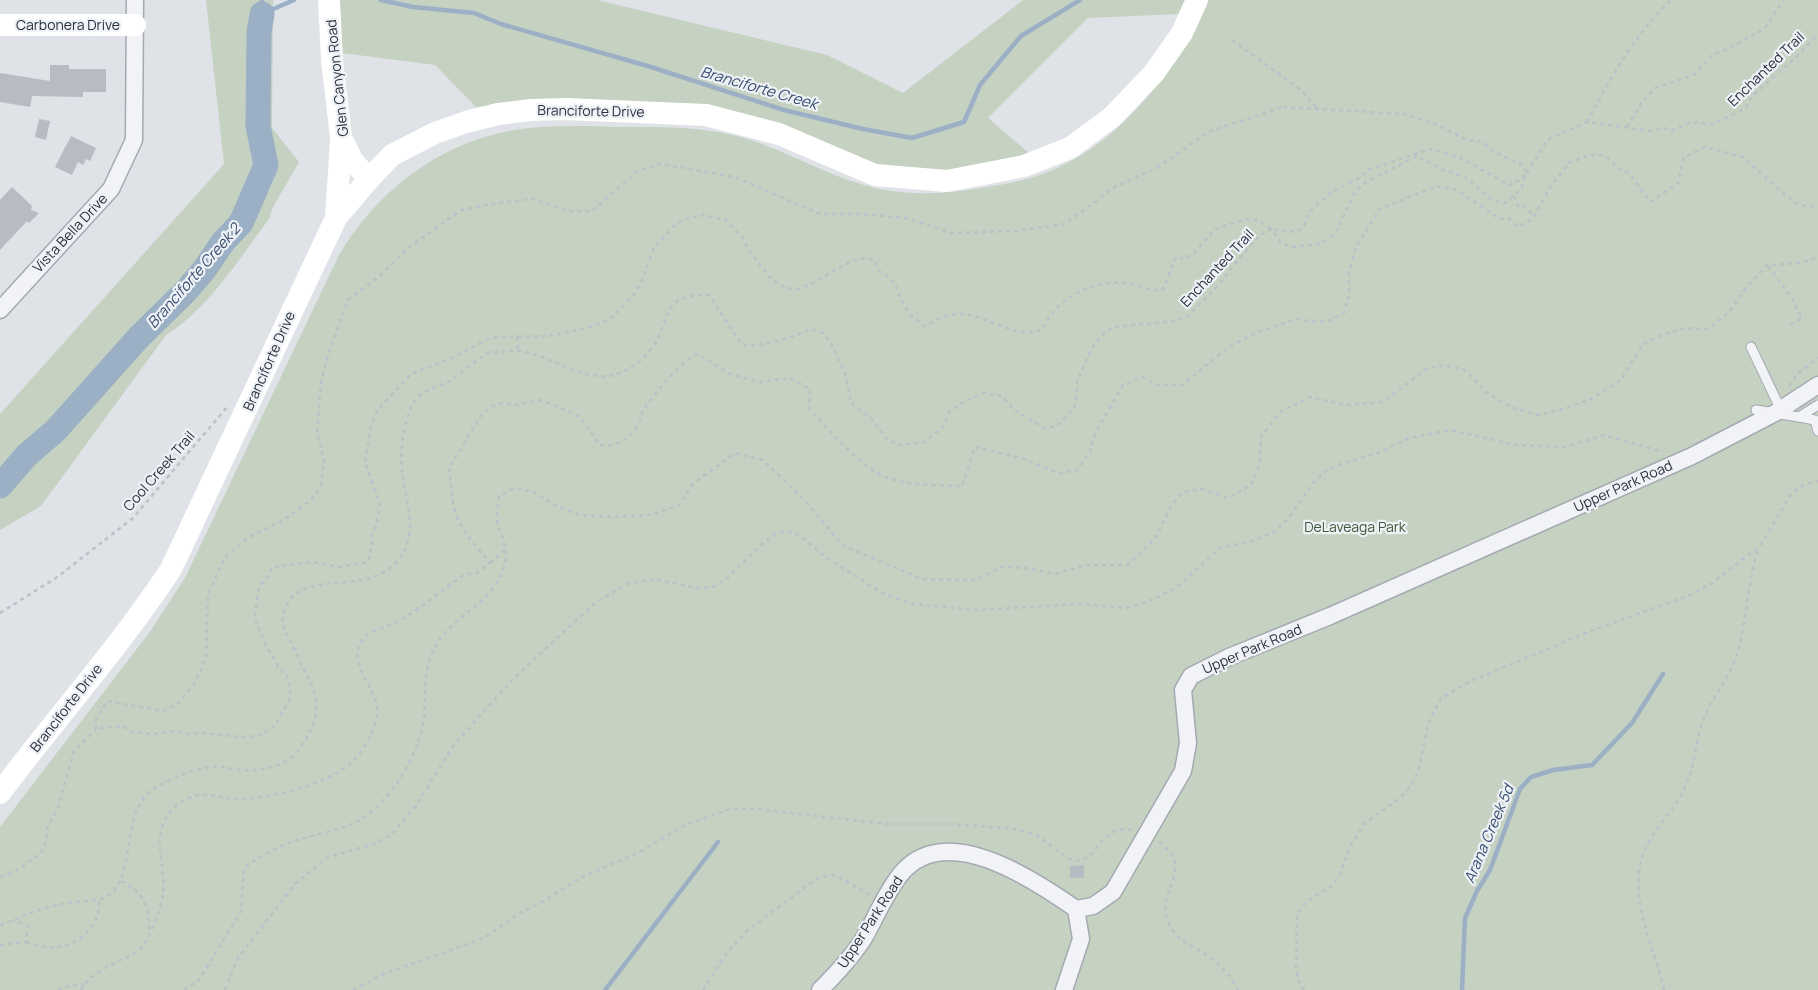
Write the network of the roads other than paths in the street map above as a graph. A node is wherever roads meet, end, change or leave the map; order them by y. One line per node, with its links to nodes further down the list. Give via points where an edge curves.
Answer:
1 (136, 0): 5 (street, Vista Bella Drive)
2 (329, 0): 6 (street, Glen Canyon Road)
3 (1197, 0): 7 (street, Branciforte Drive, via 1182,33 1154,72 1112,117 1070,148 1024,166 946,181 875,175 779,134 706,115 566,109 498,114 466,122 435,133)
4 (0, 25): 5 (street, Carbonera Drive)
5 (135, 25): 10 (street, Vista Bella Drive, via 134,140 111,189)
6 (341, 137): 7 (street, via 356,151 373,156); 8 (street, Glen Canyon Road, via 352,160); 9 (street)
7 (392, 155): 8 (street, Branciforte Drive)
8 (368, 179): 9 (street, Branciforte Drive)
9 (336, 218): 18 (street, Branciforte Drive, via 171,570 142,613)
10 (0, 310)
11 (1751, 347): 14 (lane)
12 (1818, 384): 14 (street, Upper Park Road)
13 (1818, 405): 16 (lane)
14 (1777, 408): 15 (lane); 16 (lane); 19 (street, Upper Park Road, via 1692,456 1191,676 1182,690 1188,743 1183,771 1113,892 1093,906)
15 (1756, 410)
16 (1799, 417): 17 (lane, via 1815,420)
17 (1818, 431)
18 (0, 794)
19 (1076, 909): 20 (street, Upper Park Road, via 1012,868 974,856 929,854 912,863 893,886 863,939); 21 (street, via 1081,939)
20 (820, 990)
21 (1064, 990)

